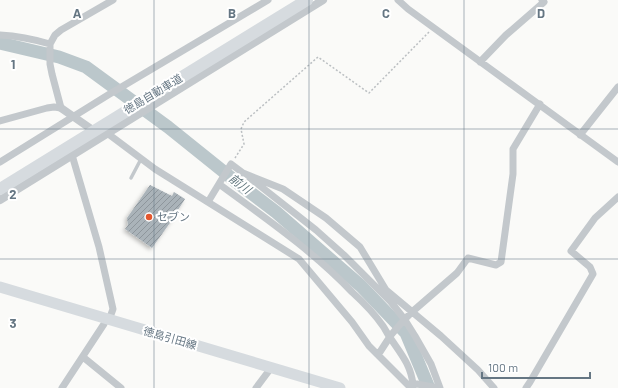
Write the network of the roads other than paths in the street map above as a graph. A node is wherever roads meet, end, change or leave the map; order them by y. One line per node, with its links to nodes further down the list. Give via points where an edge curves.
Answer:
1 (113, 0): 8 (street, via 61,30)
2 (268, 0): 13 (street)
3 (307, 0): 24 (highway, 徳島自動車道)
4 (323, 0): 15 (street)
5 (398, 0): 9 (street)
6 (542, 0): 9 (street, via 544,2)
7 (0, 35): 8 (street, via 21,37)
8 (50, 45): 12 (street, via 50,64)
9 (480, 62): 11 (street)
10 (618, 87): 16 (street)
11 (540, 104): 16 (street); 29 (street, via 513,150 513,174 501,262 496,265 468,258 457,273)
12 (61, 108): 13 (street); 14 (street, via 47,108)
13 (74, 116): 15 (street); 19 (street)
14 (0, 120)
15 (105, 135): 17 (street); 18 (street)
16 (580, 135): 20 (street)
17 (72, 155): 26 (street); 30 (street, via 99,247 113,309)
18 (141, 159): 22 (lane); 27 (street)
19 (0, 162)
20 (618, 162)
21 (243, 173): 23 (street, via 230,165); 29 (street, via 283,189 326,218 360,247 386,290); 31 (street, via 344,255 391,302)
22 (131, 178)
23 (220, 183): 27 (street); 32 (street, via 318,259 367,307)
24 (0, 189)
25 (618, 197): 43 (street, via 594,218 571,251 590,267 593,274)
26 (0, 200)
27 (208, 202): 33 (street, via 299,259)
28 (0, 287): 30 (main road, 徳島引田線)
29 (412, 312): 31 (street); 42 (street, via 478,370)
30 (108, 320): 34 (street); 35 (main road, 徳島引田線)
31 (404, 321): 32 (street); 41 (street, via 431,364)
32 (390, 336): 33 (street); 36 (street, via 406,362 412,376)
33 (378, 355): 36 (street)
34 (83, 357): 37 (street); 38 (street)
35 (271, 368): 39 (street); 40 (main road, 徳島引田線)
36 (412, 386): 41 (street)
37 (62, 388)
38 (121, 388)
39 (256, 388)
40 (340, 388)
41 (439, 388)
42 (494, 388)
43 (526, 388)

